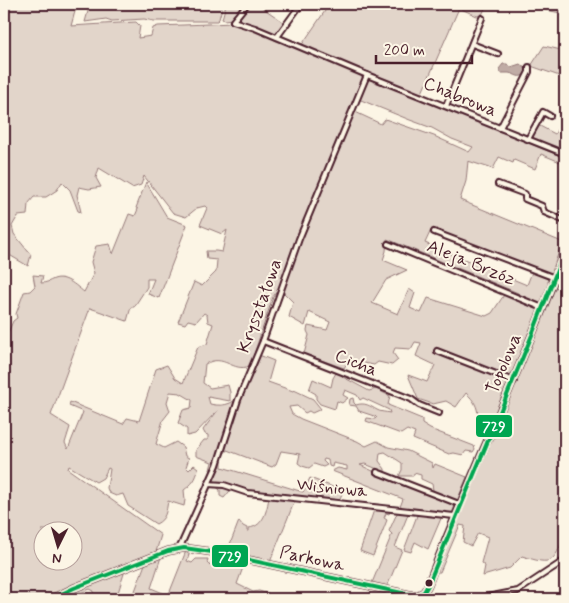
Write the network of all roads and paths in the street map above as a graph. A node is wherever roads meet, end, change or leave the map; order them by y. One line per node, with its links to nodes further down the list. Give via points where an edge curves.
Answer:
1 (247, 4): 4 (street, Chabrowa, via 234,21)
2 (301, 4): 4 (street)
3 (482, 18): 5 (street)
4 (277, 36): 8 (street, Chabrowa)
5 (472, 44): 6 (street); 9 (street)
6 (498, 54)
7 (529, 67): 11 (street)
8 (367, 75): 9 (street, Chabrowa); 21 (street, Kryształowa, via 299,239)
9 (446, 106): 11 (street, Chabrowa)
10 (550, 116): 12 (street, via 543,112)
11 (500, 128): 12 (street, Chabrowa)
12 (528, 139): 13 (street, Chabrowa)
13 (565, 154)
14 (498, 184): 15 (street, via 525,194 525,200 542,206 544,212)
15 (565, 221)
16 (434, 232): 19 (street)
17 (388, 244): 20 (street, Aleja Brzóz)
18 (565, 250): 19 (street, Topolowa)
19 (555, 278): 20 (street, Topolowa)
20 (544, 308): 23 (street, Topolowa)
21 (263, 341): 24 (street, Cicha); 26 (street, Kryształowa)
22 (437, 350): 23 (street)
23 (514, 381): 27 (street, Topolowa)
24 (439, 413)
25 (377, 472): 27 (street)
26 (208, 484): 28 (street, Wiśniowa, via 248,493); 29 (street, Kryształowa)
27 (459, 504): 28 (street, Topolowa)
28 (454, 516): 31 (street, Topolowa, via 428,585)
29 (181, 548): 31 (street, Parkowa); 32 (street)
30 (565, 560): 34 (street, via 518,591)
31 (416, 596): 33 (street, Parkowa)
32 (51, 599)
33 (435, 599)
34 (477, 599)

